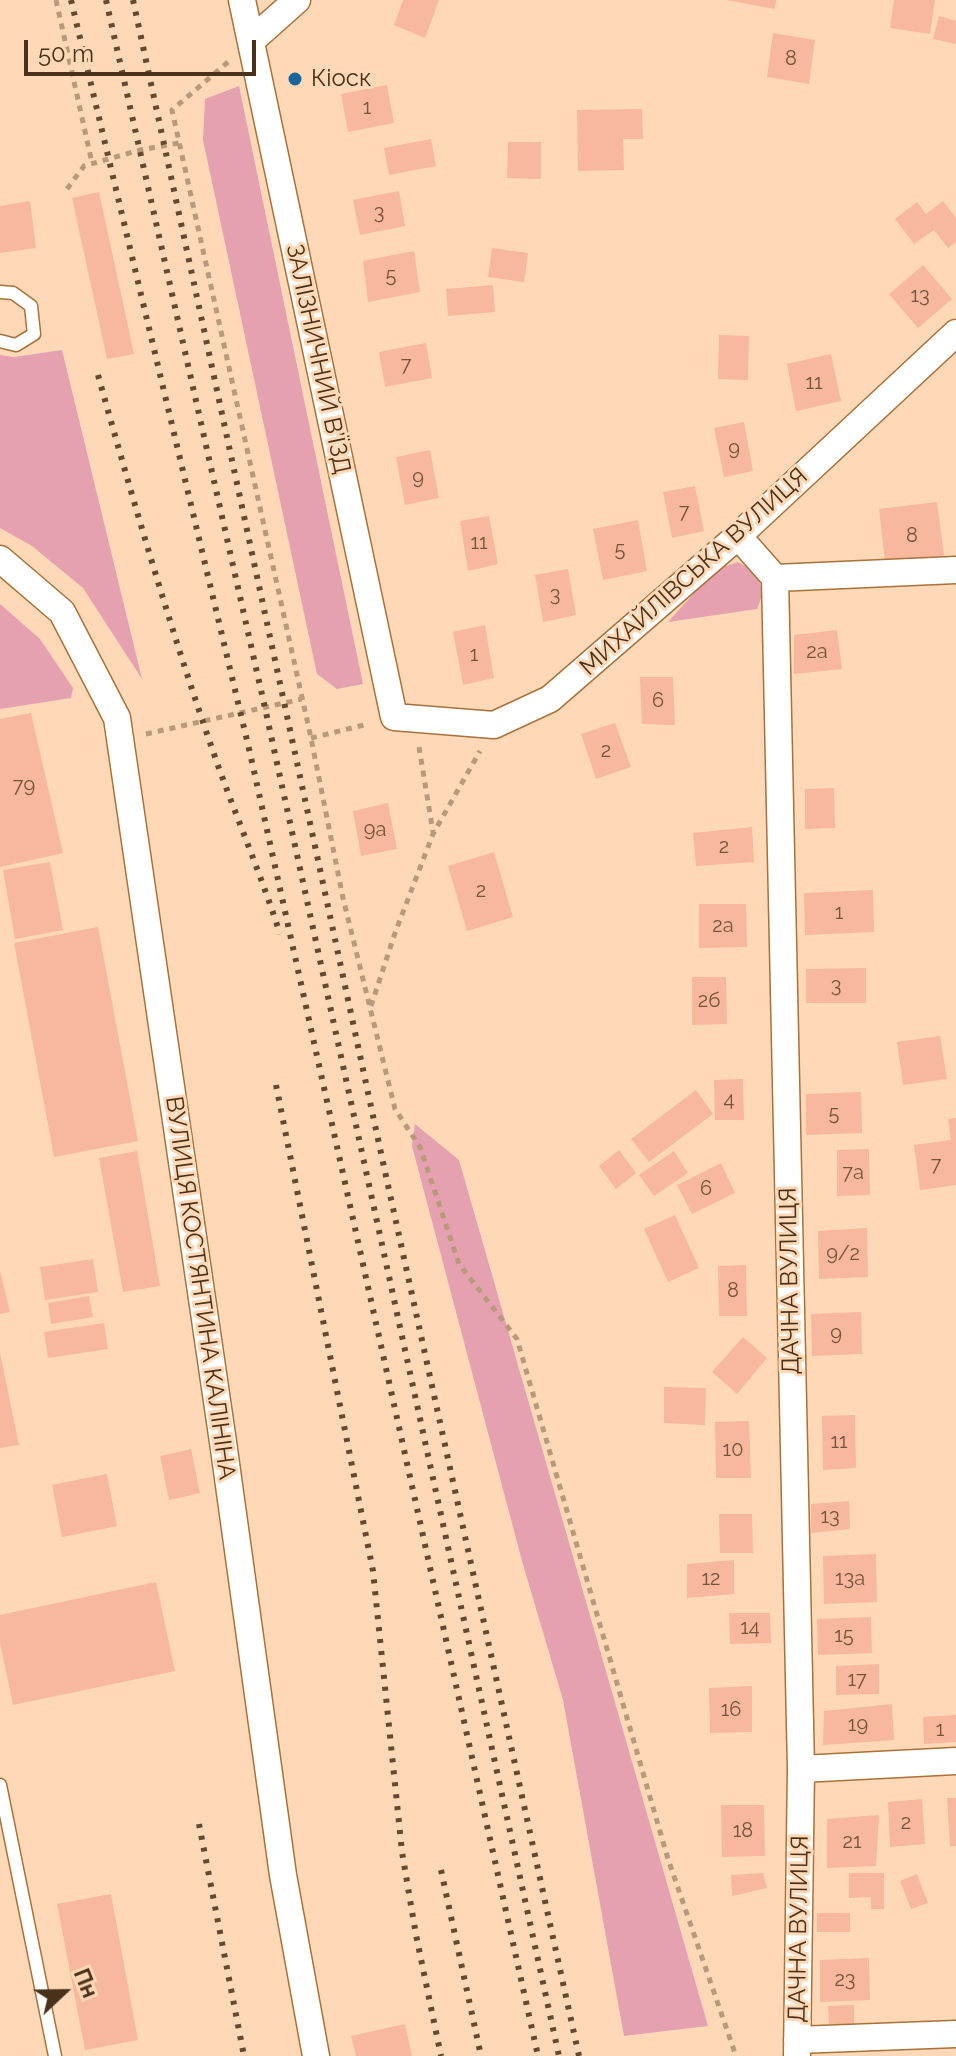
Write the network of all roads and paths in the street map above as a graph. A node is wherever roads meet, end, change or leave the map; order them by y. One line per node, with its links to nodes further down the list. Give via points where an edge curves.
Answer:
1 (56, 0): 6 (path)
2 (242, 0): 4 (street, ЗАЛІЗНИЧНИЙ В’ЇЗД)
3 (297, 0): 4 (street)
4 (251, 41): 5 (path, via 172,110); 16 (street, ЗАЛІЗНИЧНИЙ В’ЇЗД)
5 (179, 143): 6 (path); 15 (path)
6 (92, 163): 7 (path)
7 (67, 189)
8 (0, 292): 10 (lane, via 13,293 31,306 34,334 16,345)
9 (956, 333): 11 (street, МИХАЙЛІВСЬКА ВУЛИЦЯ)
10 (0, 341)
11 (738, 536): 14 (street); 18 (street, МИХАЙЛІВСЬКА ВУЛИЦЯ, via 550,699)
12 (0, 559): 17 (street, ВУЛИЦЯ КОСТЯНТИНА КАЛІНІНА, via 62,612)
13 (956, 570): 14 (street)
14 (775, 578): 23 (street, ДАЧНА ВУЛИЦЯ)
15 (302, 699): 17 (path, via 147,734); 19 (path)
16 (394, 717): 18 (street, МИХАЙЛІВСЬКА ВУЛИЦЯ); 19 (path); 20 (path, via 418,741)
17 (117, 718): 28 (street, ВУЛИЦЯ КОСТЯНТИНА КАЛІНІНА, via 283,1875)
18 (494, 725): 20 (path)
19 (311, 738): 21 (path)
20 (433, 834): 21 (path)
21 (371, 1007): 29 (path, via 395,1109 420,1147 459,1264 517,1339 668,1859)
22 (956, 1761): 23 (street)
23 (801, 1769): 26 (street, ДАЧНА ВУЛИЦЯ)
24 (0, 1785): 27 (lane)
25 (956, 2034): 26 (street, ДАЧНА ВУЛИЦЯ)
26 (797, 2048)
27 (55, 2056)
28 (316, 2056)
29 (736, 2056)

